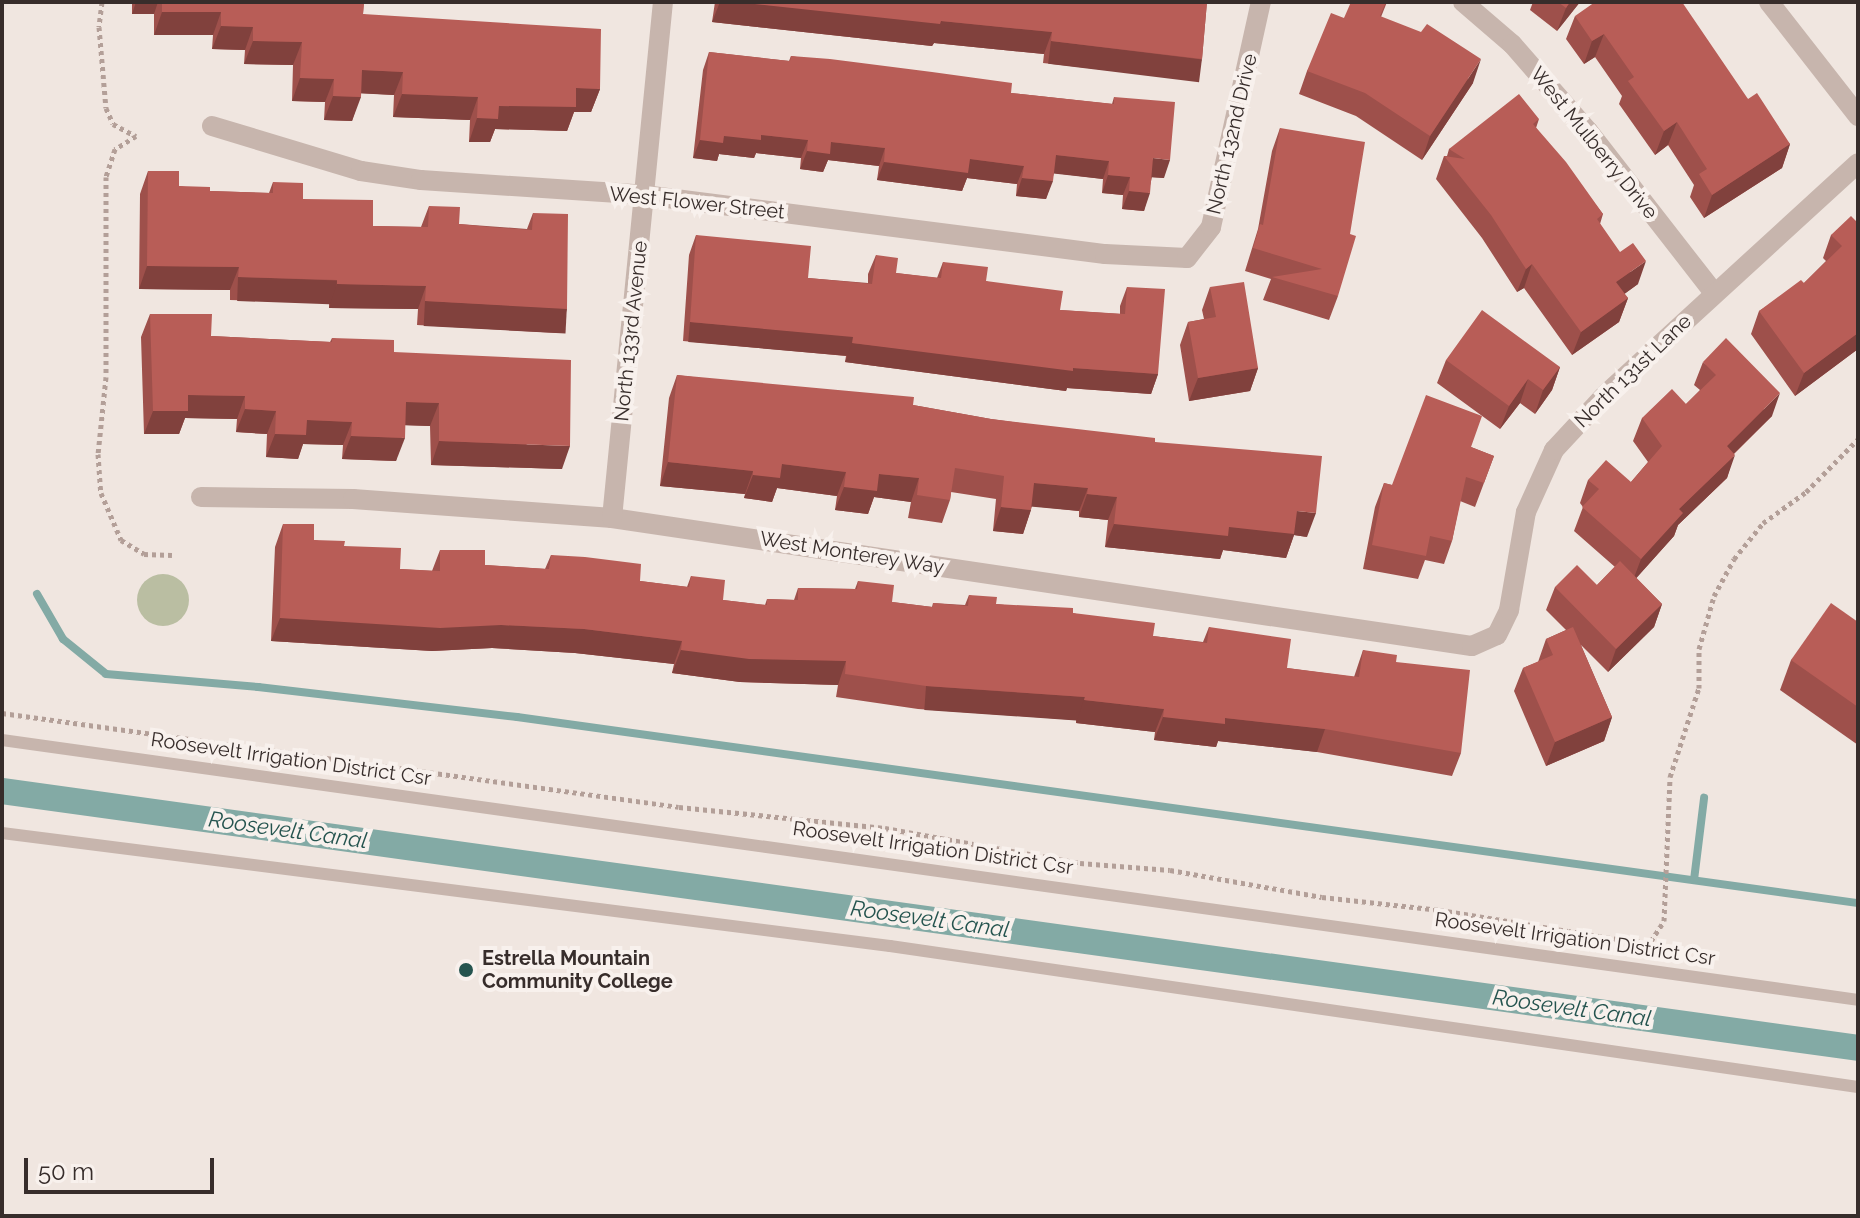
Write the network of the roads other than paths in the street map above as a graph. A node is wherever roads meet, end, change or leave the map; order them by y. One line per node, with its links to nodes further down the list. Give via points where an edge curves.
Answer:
1 (663, 2): 8 (street, North 133rd Avenue)
2 (1261, 2): 9 (street, North 132nd Drive, via 1211,227)
3 (1463, 2): 10 (street, West Mulberry Drive, via 1512,44 1588,131)
4 (1769, 2): 5 (street)
5 (1858, 116)
6 (212, 126): 8 (street, West Flower Street, via 361,171)
7 (1858, 163): 10 (street, North 131st Lane)
8 (644, 195): 9 (street, West Flower Street, via 1105,254); 12 (street, North 133rd Avenue)
9 (1187, 258)
10 (1714, 293): 13 (street, North 131st Lane, via 1554,450 1526,512 1509,610)
11 (201, 497): 12 (street, West Monterey Way, via 353,499)
12 (612, 518): 13 (street, West Monterey Way, via 1472,646)
13 (1497, 635)
14 (2, 740): 16 (lane, Roosevelt Irrigation District Csr)
15 (2, 833): 17 (lane, via 890,946)
16 (1858, 1000)
17 (1858, 1087)

